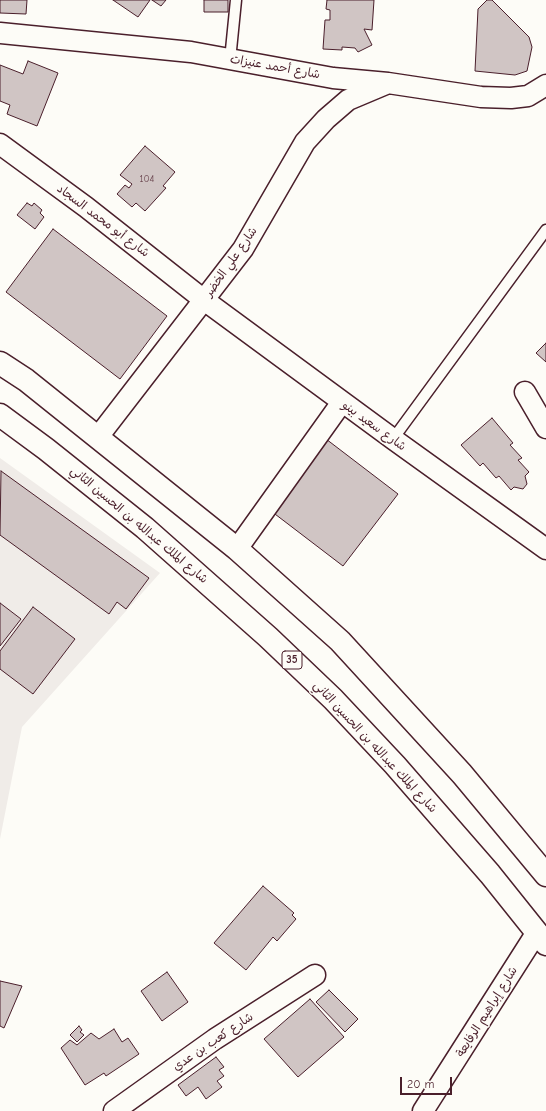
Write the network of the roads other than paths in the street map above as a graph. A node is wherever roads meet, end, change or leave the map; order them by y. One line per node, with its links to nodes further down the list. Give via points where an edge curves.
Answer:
1 (236, 0): 3 (lane)
2 (0, 33): 3 (street, شارع أحمد عنيزات, via 191,52)
3 (230, 60): 4 (street, شارع أحمد عنيزات, via 333,78)
4 (388, 84): 5 (street, شارع أحمد عنيزات, via 511,98 528,96); 8 (street, شارع علي الخضر, via 348,100 305,142 243,249)
5 (546, 85)
6 (0, 144): 8 (street, شارع أبو محمد السجاد, via 86,207)
7 (546, 230): 15 (lane)
8 (204, 300): 11 (street, شارع سعيد بينو); 14 (street, شارع علي الخضر)
9 (0, 362): 14 (highway)
10 (525, 392): 13 (street)
11 (342, 402): 15 (street, شارع سعيد بينو); 16 (street)
12 (0, 415): 19 (highway, شارع الملك عبدالله بن الحسين الثاني / 35, via 145,528 333,699 490,874)
13 (546, 428)
14 (98, 437): 16 (highway)
15 (393, 440): 17 (street, شارع سعيد بينو)
16 (237, 549): 18 (highway, via 340,641 462,774)
17 (546, 549)
18 (546, 875)
19 (542, 938): 22 (street, شارع إبراهيم الرفايعة)
20 (315, 975): 21 (street, شارع كعب بن عدي, via 216,1039)
21 (114, 1111)
22 (423, 1111)

